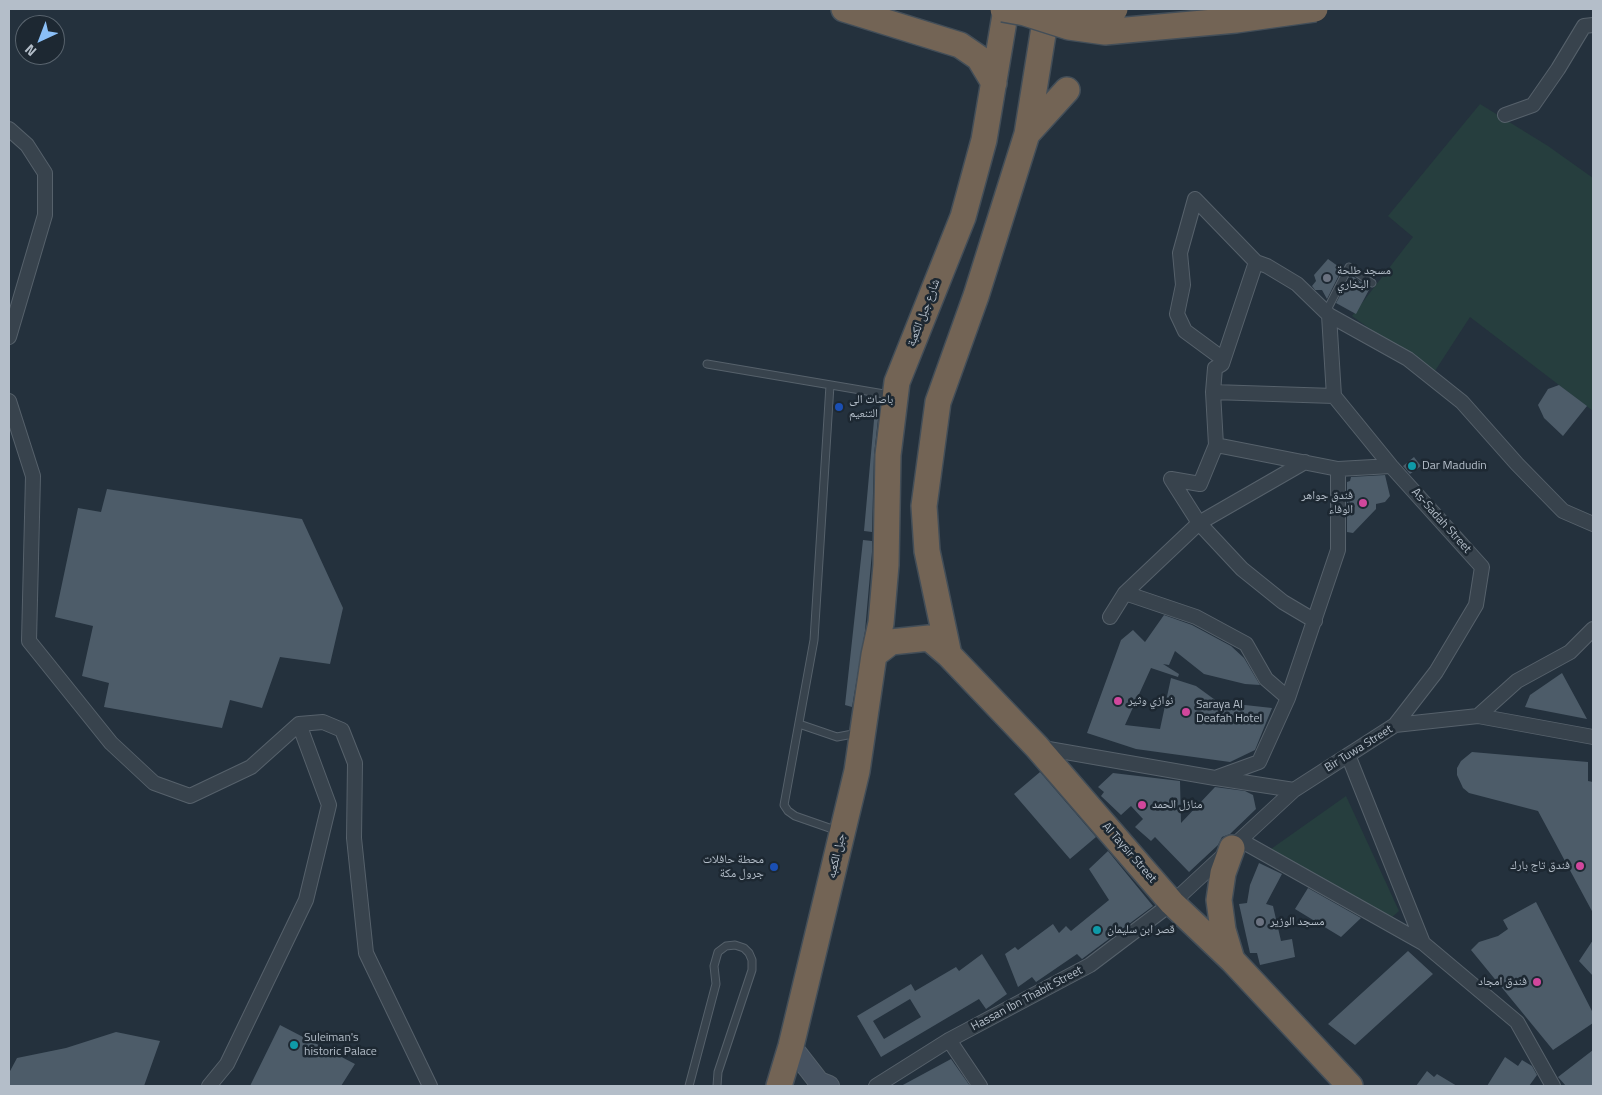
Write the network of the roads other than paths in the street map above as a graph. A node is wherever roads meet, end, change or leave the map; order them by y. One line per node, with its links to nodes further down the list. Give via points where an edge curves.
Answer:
1 (844, 9): 6 (highway, via 960,45 979,58)
2 (1115, 9): 4 (highway, bridge)
3 (1315, 9): 4 (highway, bridge, via 1105,32 1070,27)
4 (1020, 10): 6 (highway, شارع جبل الكعبة); 10 (highway)
5 (1593, 25): 8 (street, via 1584,26 1532,105)
6 (994, 83): 19 (highway, شارع جبل الكعبة, via 984,140 962,217)
7 (1068, 90): 10 (highway)
8 (1505, 115)
9 (9, 129): 14 (street, via 27,145 45,174 46,215)
10 (1027, 134): 34 (highway, via 976,296 938,402 924,506 927,551)
11 (1256, 262): 13 (street, via 1297,284); 15 (street); 15 (street, via 1195,199 1180,253 1183,285 1177,314 1185,331)
12 (1372, 283): 13 (lane, via 1349,267)
13 (1328, 314): 20 (street); 27 (street, via 1416,365 1462,402 1563,511)
14 (9, 337)
15 (1224, 359): 18 (street, via 1215,368)
16 (707, 364): 17 (lane)
17 (830, 385): 19 (lane); 38 (lane, via 814,640)
18 (1213, 392): 20 (street); 22 (street)
19 (895, 396): 31 (highway, شارع جبل الكعبة, via 888,455 886,565)
20 (1334, 396): 24 (street, As-Sadah Street)
21 (9, 400): 37 (street, via 33,476 29,641 111,743 154,783 190,796 251,766)
22 (1216, 445): 23 (street); 26 (street, via 1200,484 1171,479)
23 (1305, 462): 25 (street); 26 (street)
24 (1391, 466): 25 (street); 39 (street, As-Sadah Street, via 1482,567 1476,605 1436,672)
25 (1338, 469): 30 (street, via 1338,550)
26 (1199, 523): 28 (street); 30 (street, via 1242,569 1284,602)
27 (1593, 524)
28 (1125, 593): 29 (street); 35 (street, via 1196,617 1246,644 1266,679)
29 (1110, 617)
30 (1315, 621): 35 (street)
31 (881, 623): 33 (highway, جبل الكعبه)
32 (1593, 629): 36 (street, via 1570,652 1517,680)
33 (874, 655): 34 (highway, Al Taysir Street, via 891,642 929,638); 40 (highway, جبل الكعبه)
34 (949, 655): 42 (highway, Al Taysir Street)
35 (1288, 698): 44 (street, via 1259,762)
36 (1478, 716): 39 (street, Bir Tuwa Street); 41 (street, Bir Tuwa Street)
37 (299, 724): 55 (street, via 329,805 306,900 227,1064); 56 (street, via 323,722 342,730 355,762 354,838 366,953)
38 (799, 724): 40 (lane, via 837,737); 46 (lane, via 784,805 795,816)
39 (1395, 725): 43 (street, Bir Tuwa Street)
40 (863, 732): 46 (highway, جبل الكعبه)
41 (1592, 736)
42 (1036, 747): 44 (street); 48 (highway, Al Taysir Street)
43 (1348, 755): 45 (street, Bir Tuwa Street); 49 (street)
44 (1215, 778): 45 (street)
45 (1294, 790): 47 (street, Bir Tuwa Street)
46 (843, 832): 52 (highway, جبل الكعبه)
47 (1236, 844): 48 (street, Bir Tuwa Street); 49 (street); 50 (highway, via 1223,874 1219,900)
48 (1172, 902): 50 (highway, Al Taysir Street); 51 (street, Hassan Ibn Thabit Street, via 1090,965)
49 (1423, 944): 63 (street, via 1517,1022)
50 (1232, 960): 54 (highway, Al Taysir Street)
51 (949, 1040): 53 (street, Hassan Ibn Thabit Street); 62 (street)
52 (791, 1046): 59 (highway, جبل الكعبه); 60 (street, via 819,1082)
53 (890, 1081): 61 (street, Hassan Ibn Thabit Street)
54 (1341, 1083)
55 (209, 1086)
56 (430, 1086)
57 (689, 1086): 58 (lane, via 716,984 714,966 718,952 735,945 749,953 752,970 718,1072)
58 (717, 1086)
59 (779, 1086)
60 (829, 1086)
61 (876, 1086)
62 (980, 1086)
63 (1553, 1086)

